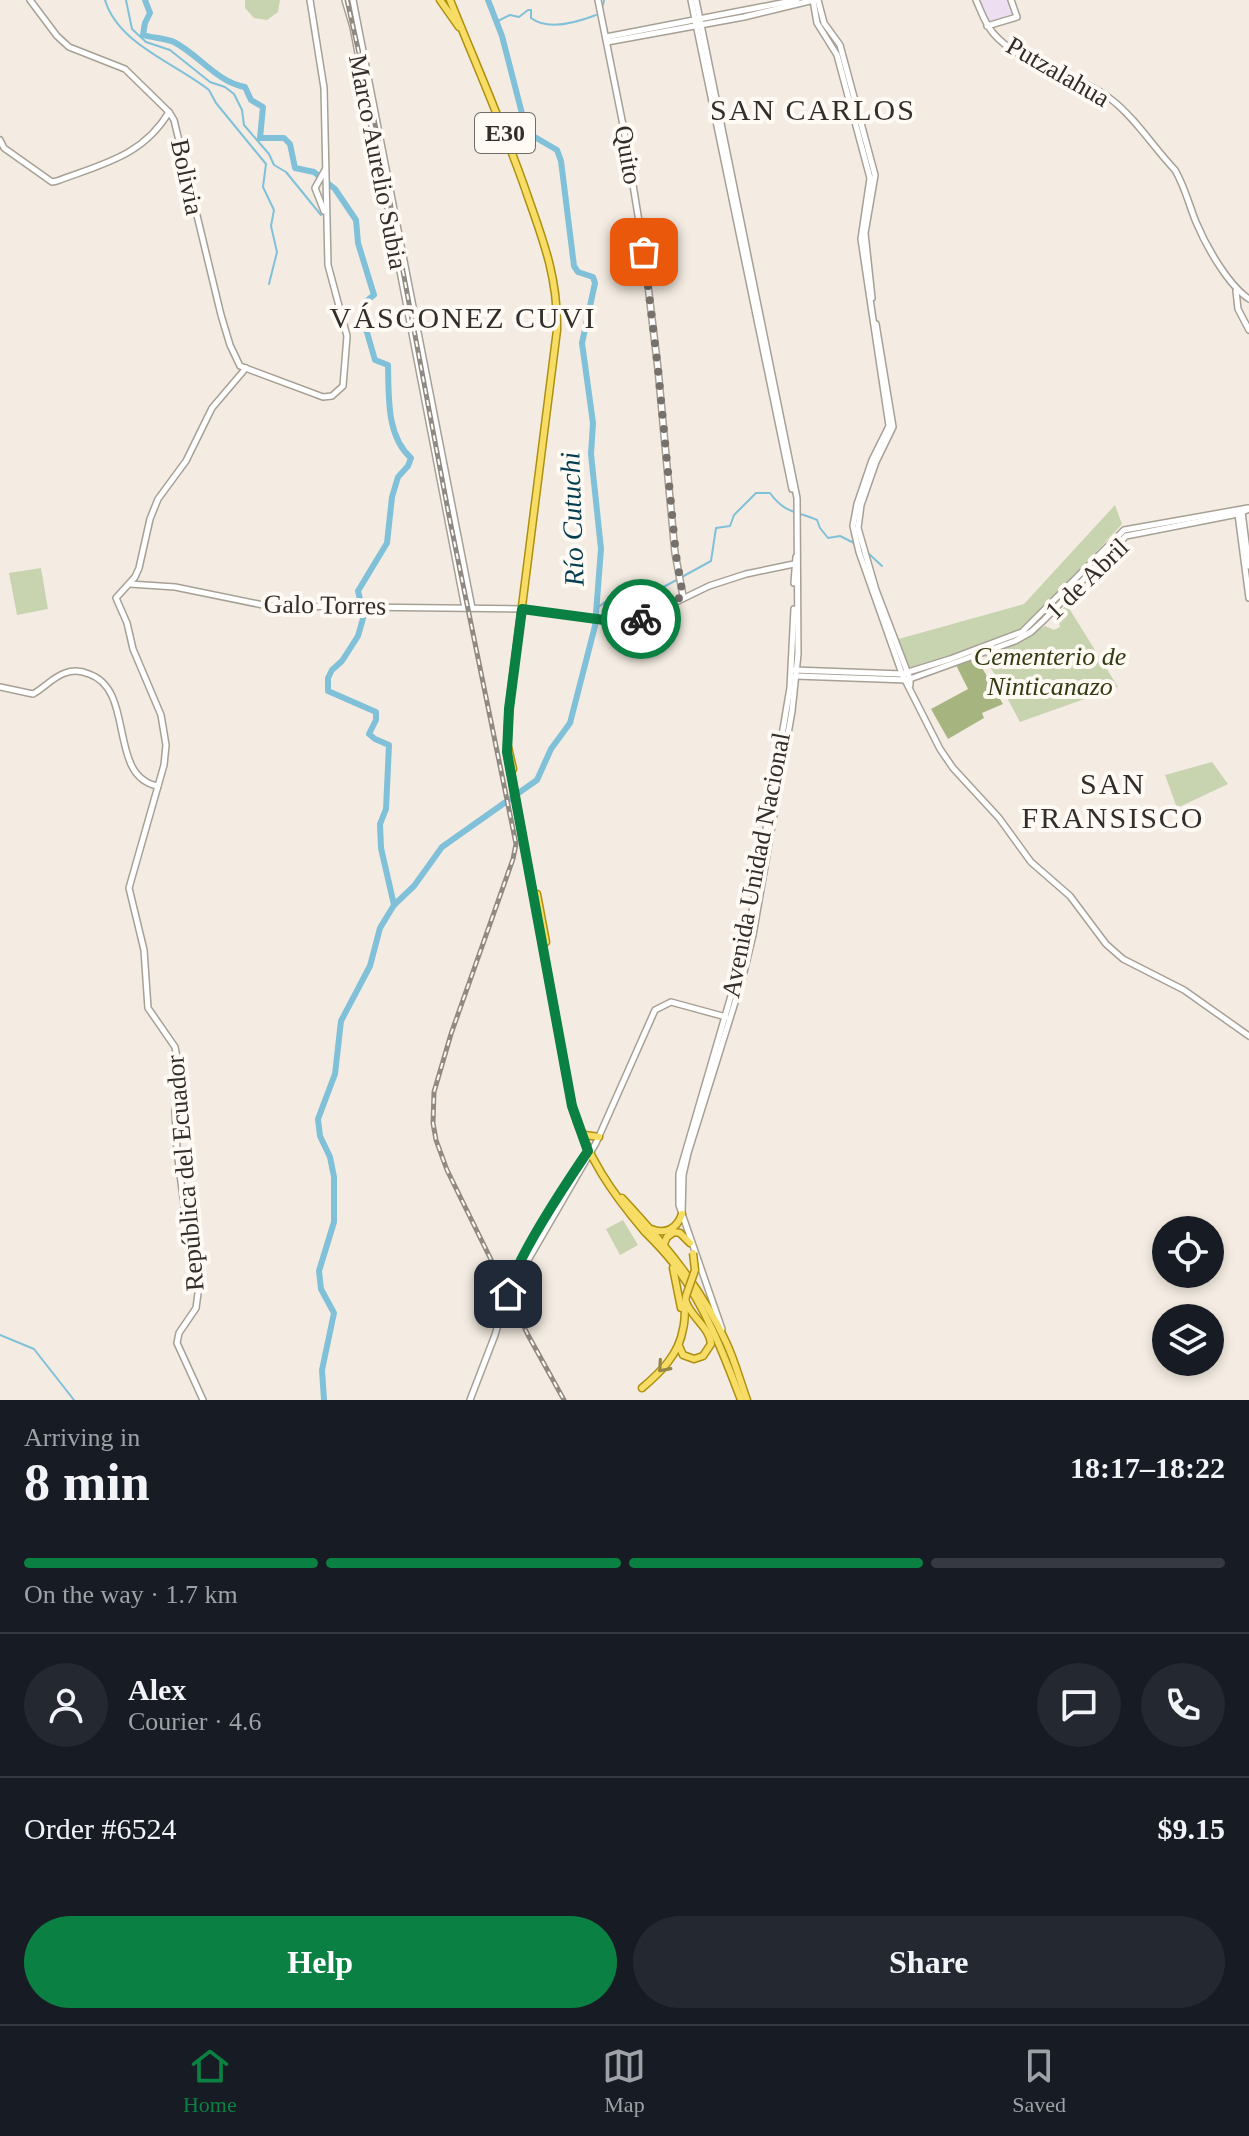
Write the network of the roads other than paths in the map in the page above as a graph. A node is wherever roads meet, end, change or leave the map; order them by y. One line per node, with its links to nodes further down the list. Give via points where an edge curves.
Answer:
1 (30, 0): 17 (street, Bolivia, via 69,47 125,69)
2 (310, 0): 19 (street, via 324,88)
3 (345, 0): 31 (street, Marco Aurelio Subia)
4 (353, 0): 31 (street, Marco Aurelio Subia)
5 (440, 0): 15 (main road)
6 (450, 0): 15 (main road, E30)
7 (598, 0): 16 (street, Quito)
8 (694, 0): 13 (street, Avenida Unidad Nacional)
9 (797, 0): 13 (street)
10 (815, 0): 13 (street); 36 (street, via 817,23 837,55 870,178 861,239 889,426 857,504 857,539)
11 (976, 0): 14 (street, Putzalahua)
12 (1011, 0): 14 (street, via 1017,17)
13 (698, 22): 16 (street); 26 (street, Avenida Unidad Nacional, via 796,501)
14 (987, 26): 21 (street, Putzalahua, via 1013,50 1115,102 1175,170 1203,238)
15 (464, 34): 32 (main road, E30, via 507,136 558,295)
16 (606, 40): 29 (street, Quito, via 644,252)
17 (169, 112): 18 (street, via 154,134 123,155 52,182); 24 (street, Bolivia, via 230,345)
18 (0, 141)
19 (323, 176): 20 (street); 20 (street, via 316,193)
20 (326, 214): 24 (street, via 328,265 347,336 343,386 323,397)
21 (1236, 290): 22 (street, Putzalahua); 23 (street)
22 (1249, 299)
23 (1249, 330)
24 (246, 368): 28 (street, República del Ecuador, via 212,408 186,461 158,499 139,568)
25 (1243, 510): 27 (street); 30 (street); 36 (street, 1 de Abril, via 1126,536 1031,632)
26 (796, 561): 29 (street); 33 (street, Avenida Unidad Nacional); 34 (street, Avenida Unidad Nacional)
27 (1249, 566)
28 (129, 584): 31 (street, Galo Torres, via 175,587 268,606); 39 (street, República del Ecuador, via 116,598 161,715 166,745)
29 (682, 593): 32 (street, Galo Torres, via 641,619 619,622)
30 (1249, 598)
31 (469, 608): 32 (street, Galo Torres)
32 (522, 609): 40 (main road, E30, via 508,747)
33 (798, 657): 34 (street, Avenida Unidad Nacional); 35 (street)
34 (794, 673): 35 (street, 1 de Abril); 37 (street, Avenida Unidad Nacional); 41 (street, Avenida Unidad Nacional, via 749,930)
35 (810, 674): 36 (street, 1 de Abril); 37 (street)
36 (907, 678): 42 (street, via 953,768 1031,862 1070,896 1106,944)
37 (795, 686): 41 (street, Avenida Unidad Nacional, via 753,935)
38 (0, 687): 39 (street, via 33,694 66,672 95,676 118,709 127,758 144,780)
39 (158, 786): 55 (street, República del Ecuador, via 129,888 144,950 148,1008 177,1057 177,1151 199,1286 196,1308 177,1343)
40 (524, 834): 43 (main road, E30); 45 (main road, E30, via 572,1106)
41 (728, 1017): 44 (street, via 671,1002 658,1007); 46 (street, Avenida Unidad Nacional, via 688,1153)
42 (1249, 1036)
43 (585, 1135): 44 (main road); 45 (main road, E30)
44 (598, 1140): 45 (street)
45 (590, 1152): 47 (main road, E30); 50 (main road, E30, via 617,1198); 56 (street, via 509,1289)
46 (682, 1214): 47 (main road, via 670,1230); 48 (street, Avenida Unidad Nacional)
47 (651, 1229): 49 (main road, E30)
48 (690, 1240): 49 (main road, via 674,1232); 51 (main road, bridge, via 695,1270); 53 (street, Avenida Unidad Nacional)
49 (664, 1244): 53 (main road, E30)
50 (671, 1261): 52 (main road, via 682,1310); 57 (main road, E30, via 714,1329)
51 (686, 1297): 52 (main road); 52 (main road, via 711,1342 705,1354 694,1359 683,1355)
52 (679, 1341): 54 (main road, one-way to 54, via 670,1360)
53 (726, 1342): 57 (main road, E30)
54 (642, 1388)
55 (203, 1400)
56 (470, 1400)
57 (744, 1400)

